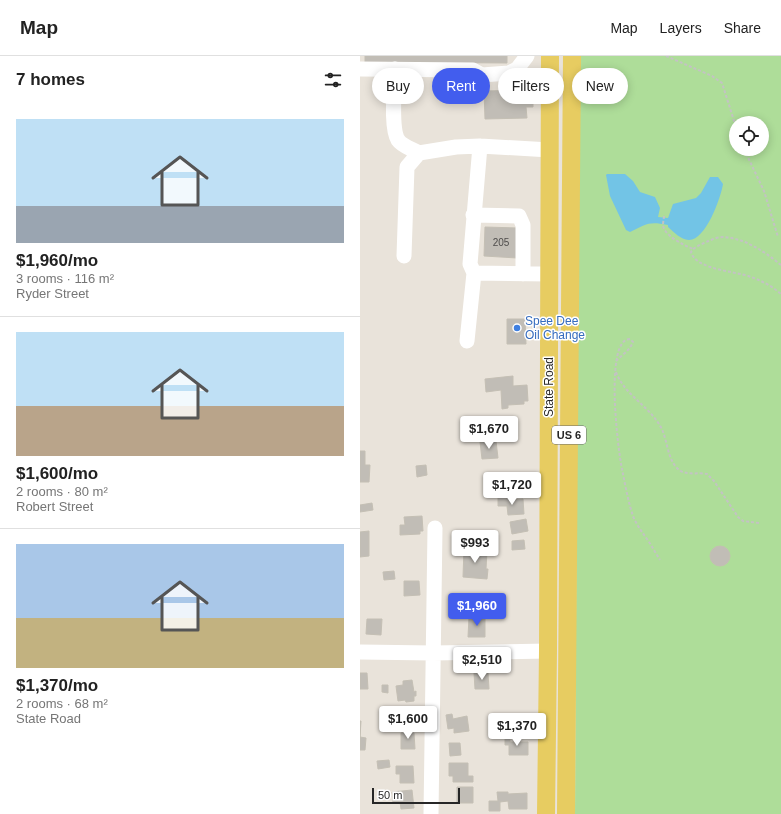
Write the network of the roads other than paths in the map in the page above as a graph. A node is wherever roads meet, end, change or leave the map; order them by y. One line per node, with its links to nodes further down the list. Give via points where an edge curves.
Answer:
1 (527, 56): 6 (street, via 517,69 509,73 482,75 472,70)
2 (550, 56): 9 (main road, State Road / US 6)
3 (572, 56): 10 (main road, State Road / US 6)
4 (360, 69): 5 (street)
5 (372, 69)
6 (424, 69)
7 (394, 104): 11 (street, via 394,130 398,140)
8 (480, 146): 9 (street); 11 (street); 12 (street)
9 (550, 150): 10 (main road); 16 (main road, State Road / US 6)
10 (571, 150): 24 (main road, State Road / US 6)
11 (419, 153): 13 (street, via 407,167)
12 (474, 215): 14 (street, via 470,264); 15 (street, via 519,216 523,225)
13 (404, 256)
14 (474, 273): 15 (street); 17 (street)
15 (523, 274): 16 (street)
16 (549, 274): 19 (main road, State Road / US 6)
17 (468, 341)
18 (435, 528): 21 (street)
19 (548, 651): 21 (street); 23 (main road, State Road / US 6)
20 (360, 652): 21 (street)
21 (433, 653): 22 (street)
22 (431, 814)
23 (546, 814)
24 (566, 814)

